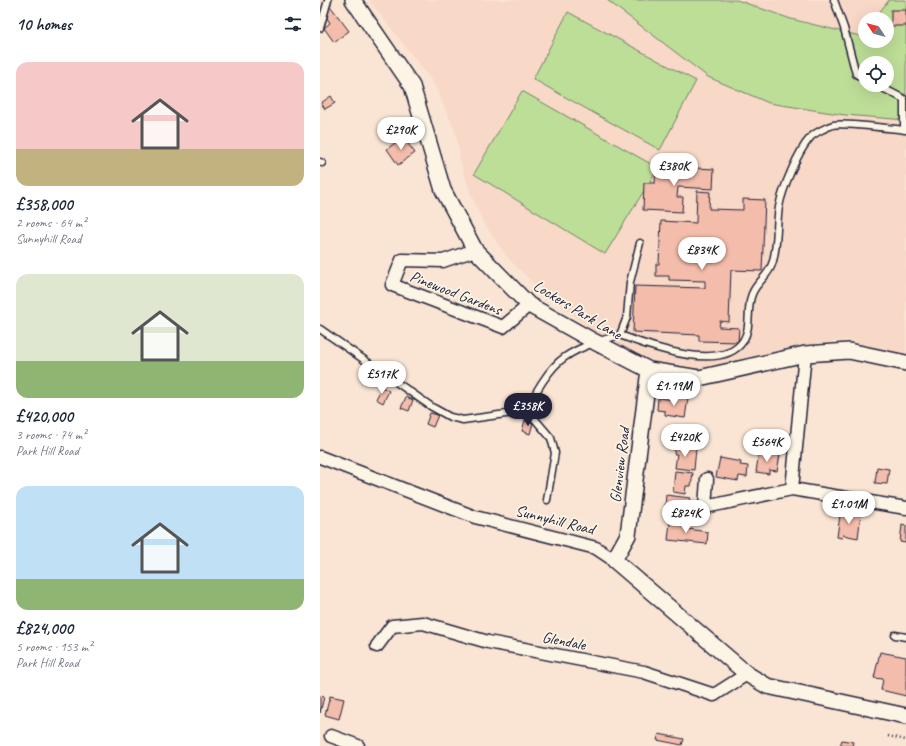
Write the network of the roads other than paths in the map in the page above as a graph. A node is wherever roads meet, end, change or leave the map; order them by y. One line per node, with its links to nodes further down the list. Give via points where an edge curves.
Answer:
1 (328, 0): 4 (lane)
2 (354, 0): 9 (street, Lockers Park Lane, via 412,86 443,190)
3 (834, 0): 5 (lane)
4 (320, 28)
5 (858, 75)
6 (890, 92): 7 (lane, via 904,99)
7 (905, 130): 12 (lane, via 834,124 810,137 792,169 779,206 773,263 768,275 757,284 752,295 748,326 743,341 732,352 702,357 674,352)
8 (640, 243): 12 (lane, via 630,282 627,317)
9 (474, 250): 10 (street, Lockers Park Lane); 10 (street, Pinewood Gardens, via 443,261 402,260 392,285 503,327)
10 (529, 305): 13 (street, Lockers Park Lane)
11 (320, 329): 17 (lane, via 450,417 463,420)
12 (620, 334): 13 (lane)
13 (595, 342): 16 (street, Lockers Park Lane); 17 (lane, via 564,357 546,377 531,400)
14 (805, 354): 15 (street, Lockers Park Lane, via 849,351); 16 (street, Lockers Park Lane, via 699,378); 20 (street)
15 (906, 363)
16 (649, 370): 23 (street, Glenview Road, via 628,535)
17 (528, 411): 21 (lane, via 550,438 554,453)
18 (320, 456): 23 (street, Sunnyhill Road, via 475,517 596,548)
19 (707, 480): 20 (street, via 705,507)
20 (792, 489): 22 (street)
21 (547, 500)
22 (906, 508)
23 (614, 560): 27 (street, Sunnyhill Road)
24 (895, 635): 25 (lane)
25 (906, 637)
26 (377, 646): 27 (street, Glendale, via 392,626 423,623 488,642 644,672 714,694)
27 (747, 674): 28 (street, via 766,686)
28 (906, 716)
29 (331, 736): 30 (street)
30 (358, 746)

